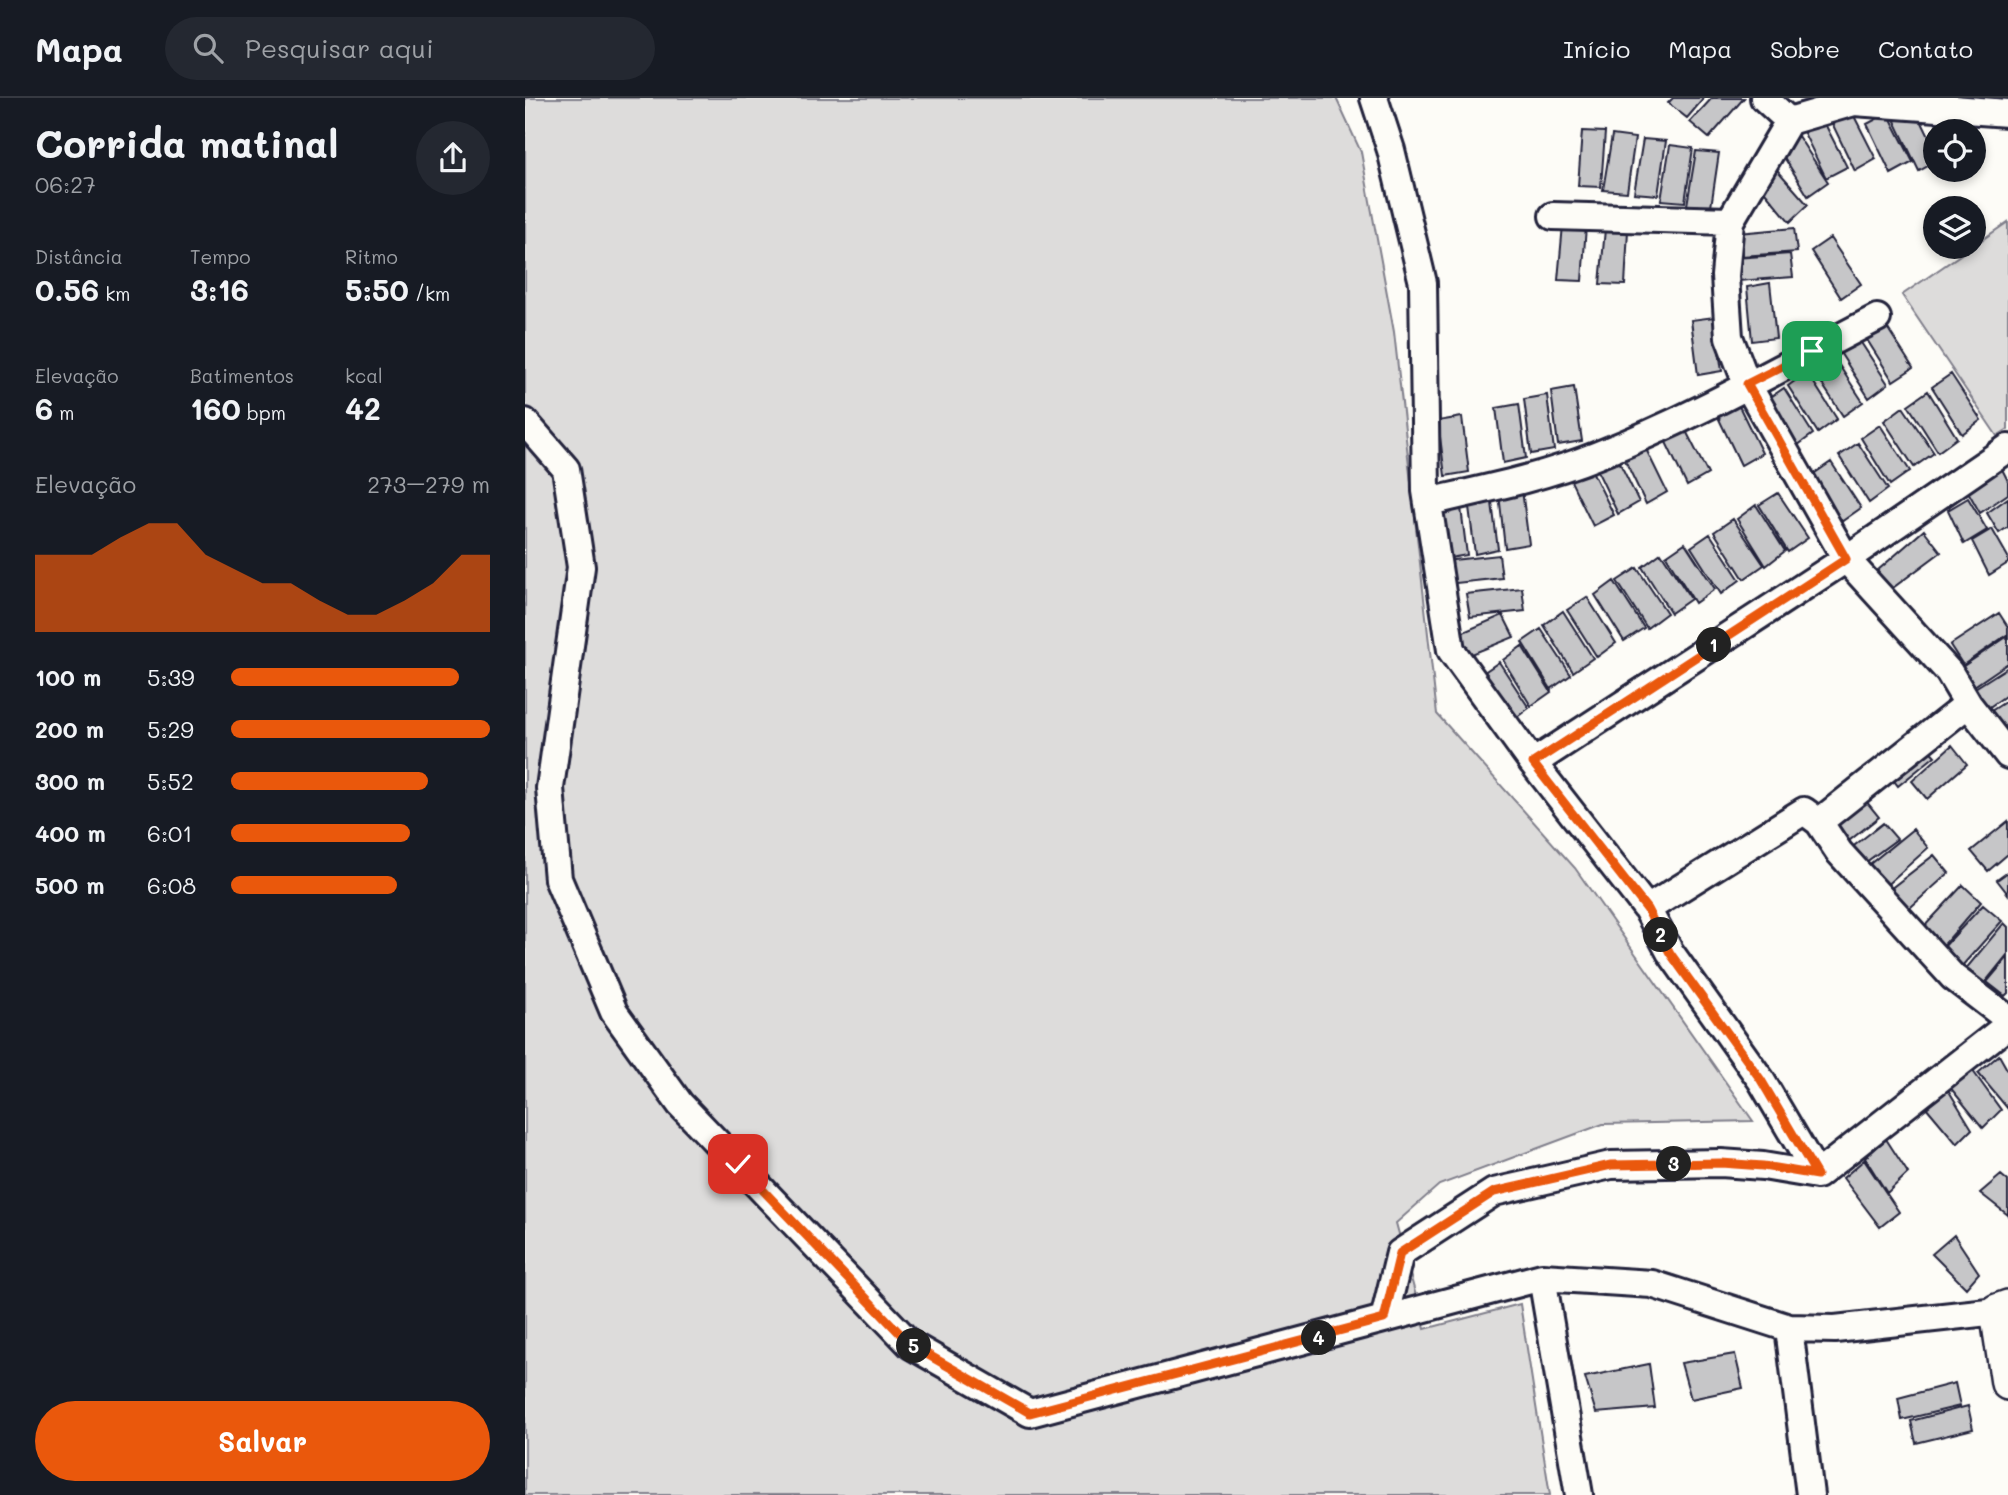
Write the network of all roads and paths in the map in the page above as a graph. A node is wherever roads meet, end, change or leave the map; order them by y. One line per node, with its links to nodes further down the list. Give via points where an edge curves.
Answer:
1 (1374, 98): 11 (street, via 1423,283)
2 (1764, 98): 4 (street)
3 (2008, 113): 4 (street, via 1854,102)
4 (1789, 121): 6 (street)
5 (1553, 216): 6 (street)
6 (1730, 221): 8 (street, via 1725,276 1730,337)
7 (1877, 318): 8 (street)
8 (1747, 384): 11 (street, via 1597,455 1514,482); 12 (street)
9 (525, 422): 23 (street, via 566,469 580,566 550,788 558,879 614,1012 680,1104 911,1345 1030,1413)
10 (2008, 448): 12 (street)
11 (1428, 502): 15 (street, via 1451,650)
12 (1846, 559): 13 (street, via 1949,672); 15 (street)
13 (1968, 704): 14 (street); 16 (street)
14 (2008, 755)
15 (1533, 763): 17 (street)
16 (1819, 822): 17 (street, via 1804,811); 18 (street, via 1839,852 1953,977)
17 (1647, 909): 20 (street, via 1670,953 1761,1080)
18 (2008, 1019)
19 (2008, 1025): 20 (street)
20 (1817, 1175): 23 (street, via 1731,1164 1611,1165 1494,1192 1400,1253)
21 (1542, 1277): 23 (street); 24 (street, via 1652,1284); 26 (street)
22 (2003, 1309): 24 (street, via 1835,1329); 25 (street)
23 (1384, 1319)
24 (1789, 1328): 27 (street)
25 (2008, 1383)
26 (1579, 1495)
27 (1810, 1495)

